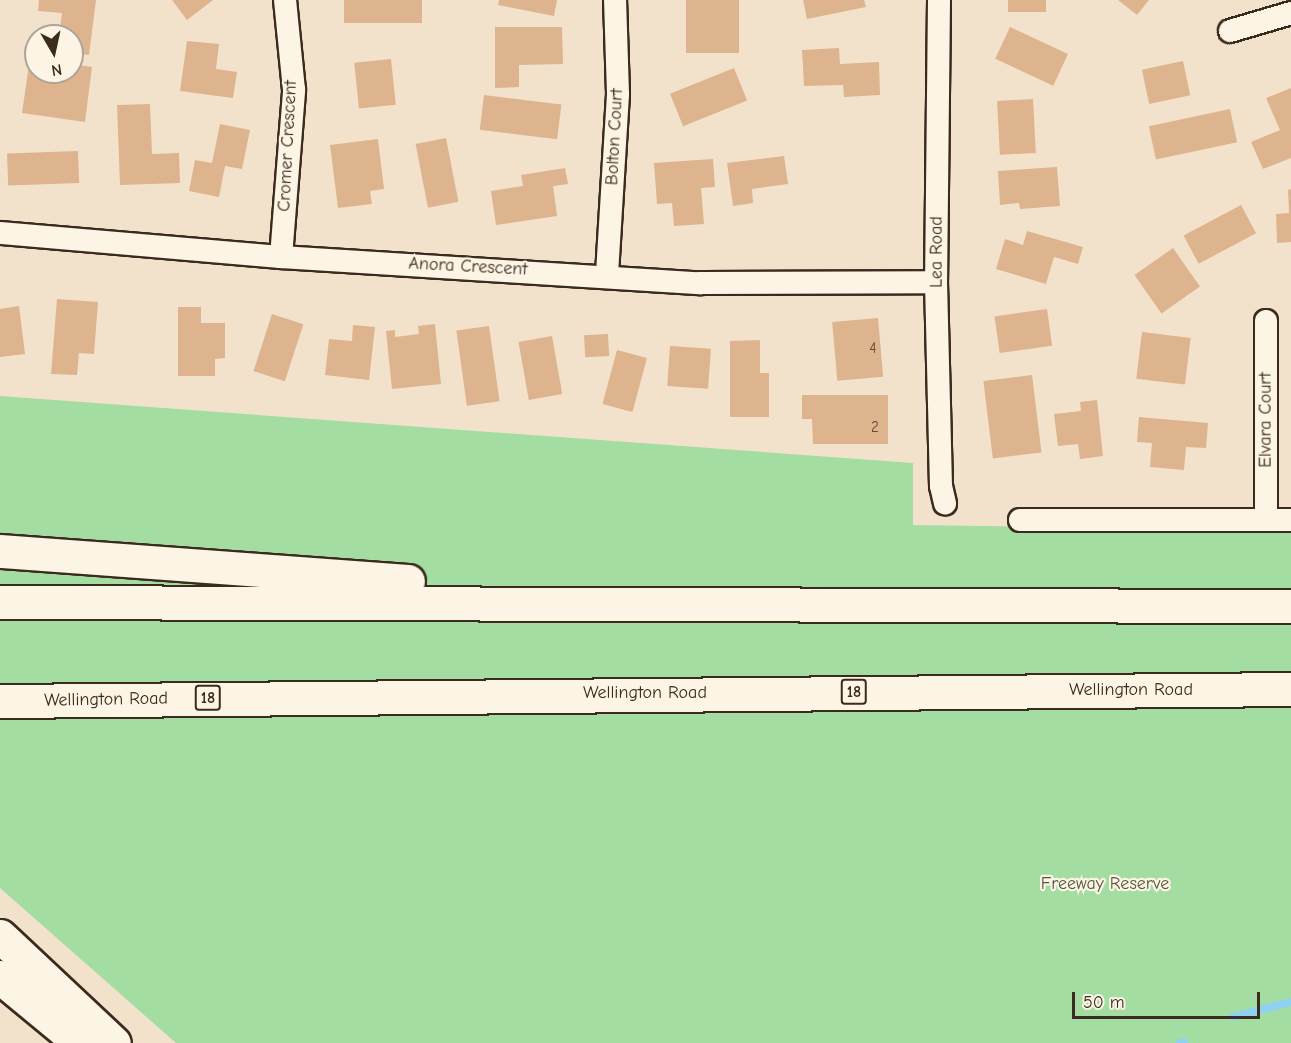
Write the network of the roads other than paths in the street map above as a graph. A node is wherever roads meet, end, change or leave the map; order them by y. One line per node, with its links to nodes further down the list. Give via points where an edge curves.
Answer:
1 (285, 0): 7 (street, Cromer Crescent, via 294,90)
2 (615, 0): 8 (street, Bolton Court, via 618,94)
3 (939, 0): 9 (street, Lea Road)
4 (1291, 13): 5 (street)
5 (1230, 31)
6 (0, 233): 7 (street, Anora Crescent)
7 (281, 257): 8 (street, Anora Crescent)
8 (607, 274): 9 (street, Anora Crescent, via 700,283)
9 (936, 282): 11 (street, Lea Road, via 941,486)
10 (1266, 321): 13 (street, Elvara Court)
11 (945, 504)
12 (1020, 520): 13 (street)
13 (1266, 520): 14 (street)
14 (1291, 520)
15 (0, 551): 17 (highway, via 416,582)
16 (0, 602): 17 (highway)
17 (622, 602): 18 (highway)
18 (1291, 606)
19 (1291, 689): 20 (highway, Wellington Road / 18)
20 (0, 701)
21 (0, 936): 24 (highway)
22 (0, 976): 23 (highway)
23 (80, 1043)
24 (114, 1043)

